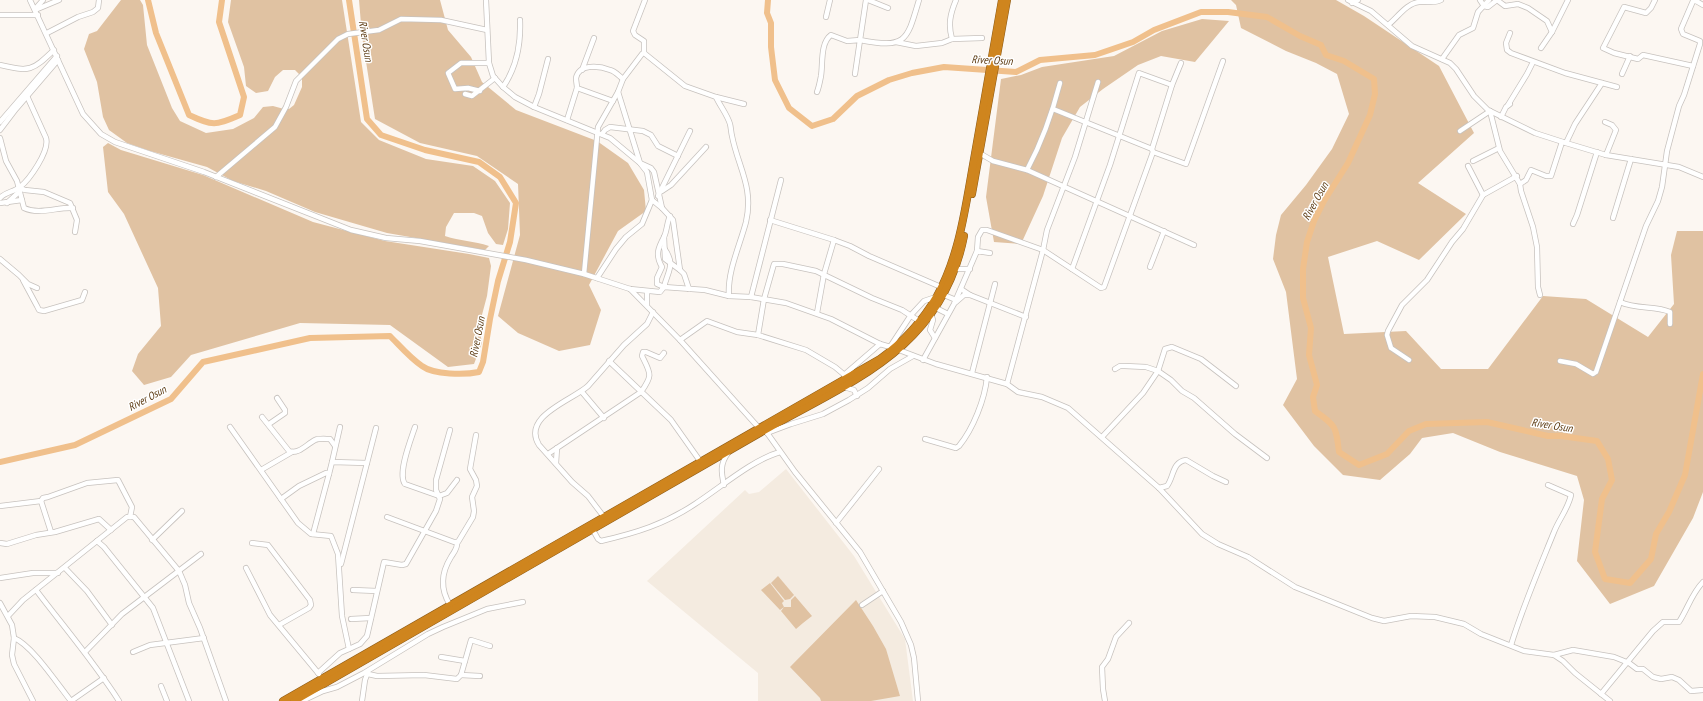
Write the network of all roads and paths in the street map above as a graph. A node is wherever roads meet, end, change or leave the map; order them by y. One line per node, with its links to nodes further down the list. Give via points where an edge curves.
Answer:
1 (30, 0): 25 (street)
2 (43, 0): 25 (street)
3 (59, 0): 25 (street)
4 (99, 0): 33 (street, via 98,8 93,12)
5 (486, 0): 31 (street)
6 (645, 0): 43 (street, via 633,31 644,41)
7 (830, 0): 28 (street)
8 (867, 0): 24 (street); 38 (street)
9 (919, 0): 39 (street, via 911,28 906,36)
10 (956, 0): 37 (street, via 950,14 949,27)
11 (1002, 0): 42 (highway)
12 (1007, 0): 42 (highway)
13 (1358, 0): 20 (street)
14 (1441, 0): 30 (street, via 1418,2 1409,6)
15 (1480, 0): 23 (street)
16 (1489, 0): 23 (street)
17 (1497, 0): 23 (street, via 1488,7); 32 (street, via 1505,6 1518,4 1528,8 1547,22)
18 (1568, 0): 32 (street)
19 (1655, 0): 44 (street, via 1646,13 1624,6 1603,48)
20 (1350, 1): 30 (street, via 1371,10)
21 (1694, 1): 22 (street); 53 (street, via 1681,29 1683,34 1700,42)
22 (1703, 5)
23 (1484, 6): 47 (street, via 1478,12 1473,28 1459,35)
24 (888, 8)
25 (35, 10): 27 (street)
26 (0, 15): 27 (street)
27 (38, 15): 33 (street)
28 (826, 17)
29 (520, 20): 63 (street, via 516,62)
30 (1388, 25): 47 (street, via 1412,46)
31 (487, 30): 50 (street); 108 (street, via 455,22 401,19 379,30 348,34 338,39 296,81 275,128)
32 (1552, 32): 40 (street)
33 (46, 33): 41 (street)
34 (1510, 33): 49 (street, via 1506,42 1507,50)
35 (594, 38): 54 (street)
36 (982, 38): 37 (street)
37 (952, 39): 39 (street, via 942,43 916,46)
38 (860, 40): 39 (street, via 888,44); 55 (street); 68 (street, via 847,41 832,35 828,38)
39 (896, 42)
40 (1541, 48)
41 (54, 50): 45 (street); 52 (street, via 31,69 21,70)
42 (995, 51): 72 (highway)
43 (644, 53): 58 (street); 71 (street, via 685,86)
44 (1630, 56): 53 (street, via 1638,59 1642,55); 56 (street)
45 (57, 58): 70 (street); 82 (street); 108 (street, via 83,114 100,134 115,142)
46 (548, 59): 75 (street)
47 (1442, 59): 77 (street, via 1456,69 1474,96)
48 (1223, 61): 96 (street, via 1186,164)
49 (1533, 62): 61 (street); 79 (street)
50 (489, 63): 57 (street, via 490,71); 66 (street, via 461,63 448,73 455,89 468,88)
51 (1182, 63): 62 (street)
52 (0, 65)
53 (1693, 66): 104 (street, via 1679,106)
54 (582, 70): 58 (street, via 594,66 605,68); 65 (street, via 576,77)
55 (855, 74)
56 (1622, 74)
57 (495, 78): 63 (street); 66 (street)
58 (623, 79): 67 (street)
59 (1098, 82): 83 (street)
60 (1060, 83): 76 (street)
61 (1602, 83): 64 (street); 92 (street)
62 (1172, 85): 90 (street, via 1139,73); 96 (street)
63 (503, 87): 75 (street)
64 (1617, 87)
65 (576, 88): 73 (street); 78 (street)
66 (480, 91): 69 (street, via 472,96)
67 (618, 92): 73 (street); 86 (street)
68 (817, 92)
69 (465, 94)
70 (27, 96): 85 (street); 114 (street, via 47,145 36,167)
71 (716, 97): 74 (street); 164 (street, via 730,123 748,194 746,221 735,257)
72 (987, 100): 98 (highway); 161 (highway, via 954,258)
73 (613, 101): 89 (street, via 598,127)
74 (744, 104)
75 (534, 107): 80 (street)
76 (1053, 109): 83 (street); 106 (street)
77 (1490, 111): 79 (street); 88 (street); 94 (street)
78 (569, 112): 80 (street); 81 (street)
79 (1501, 117): 92 (street, via 1535,133)
80 (561, 118): 81 (street)
81 (567, 120): 89 (street)
82 (0, 122)
83 (1086, 122): 90 (street); 113 (street)
84 (1605, 122): 99 (street, via 1616,130)
85 (0, 130)
86 (631, 130): 89 (street, via 610,127); 100 (street, via 647,132 658,146); 103 (street)
87 (690, 131): 100 (street)
88 (1460, 131)
89 (600, 134): 103 (street, via 617,143); 149 (street)
90 (1119, 136): 96 (street); 121 (street)
91 (0, 138): 95 (street)
92 (1564, 142): 97 (street); 112 (street, via 1551,176 1531,170 1526,180)
93 (706, 147): 116 (street, via 671,185)
94 (1499, 148): 102 (street); 107 (street)
95 (1, 149): 114 (street)
96 (1153, 151): 127 (street)
97 (1597, 152): 99 (street); 130 (street)
98 (980, 154): 106 (street, via 993,161); 146 (highway, via 962,248)
99 (1606, 155): 101 (street)
100 (678, 156): 116 (street)
101 (1631, 159): 104 (street); 128 (street)
102 (1473, 161)
103 (640, 163): 111 (street, via 653,170); 115 (street, via 647,172)
104 (1665, 165): 109 (street, via 1686,169); 168 (street, via 1658,201 1646,226)
105 (1468, 166): 117 (street)
106 (1027, 170): 113 (street)
107 (1516, 176): 112 (street); 117 (street)
108 (216, 177): 149 (street, via 352,230 386,238 427,242 526,260)
109 (1703, 177)
110 (781, 180): 129 (street)
111 (656, 184): 115 (street); 116 (street)
112 (1520, 184): 163 (street, via 1537,247)
113 (1063, 186): 121 (street); 137 (street, via 1047,230)
114 (20, 189): 118 (street); 119 (street); 123 (street); 124 (street, via 66,200)
115 (651, 192): 120 (street)
116 (660, 193): 120 (street); 125 (street)
117 (1483, 195): 188 (street, via 1463,229 1427,280 1402,305 1388,331 1391,348)
118 (0, 198)
119 (22, 200): 123 (street); 124 (street, via 24,208 32,210)
120 (652, 200): 125 (street); 151 (street, via 642,224 626,237)
121 (1096, 202): 127 (street); 147 (street)
122 (0, 203): 123 (street)
123 (7, 203)
124 (73, 208): 132 (street, via 77,220)
125 (662, 208): 126 (street)
126 (670, 216): 133 (street); 148 (street, via 676,235)
127 (1129, 216): 131 (street); 147 (street, via 1104,287 1101,288)
128 (1613, 218)
129 (770, 220): 134 (street); 165 (street)
130 (1573, 224)
131 (1164, 230): 135 (street); 144 (street)
132 (75, 232)
133 (664, 237): 136 (street); 143 (street, via 658,248 658,259)
134 (834, 240): 150 (street); 161 (street)
135 (1194, 245)
136 (664, 248): 141 (street); 142 (street)
137 (1043, 250): 138 (street, via 982,230 978,237); 147 (street); 176 (street)
138 (977, 251): 139 (street); 145 (street)
139 (990, 253)
140 (0, 259): 152 (street)
141 (665, 259): 142 (street); 143 (street)
142 (671, 264): 148 (street); 154 (street)
143 (662, 267): 154 (street, via 656,281 659,286)
144 (1150, 267)
145 (970, 268): 146 (street); 158 (street)
146 (955, 269): 161 (highway)
147 (1072, 269)
148 (680, 270): 157 (street)
149 (584, 274): 151 (street)
150 (824, 274): 166 (street, via 776,263); 173 (street); 175 (street)
151 (597, 278): 156 (street)
152 (23, 280): 155 (street); 159 (street, via 36,306 44,311 82,300)
153 (995, 284): 169 (street)
154 (664, 287): 157 (street); 160 (street, via 662,292)
155 (36, 288)
156 (630, 289): 160 (street); 170 (street)
157 (689, 289): 164 (street)
158 (961, 289): 162 (street); 167 (street)
159 (86, 292)
160 (647, 292): 170 (street)
161 (940, 293): 167 (street); 171 (highway); 175 (street, via 924,301); 177 (highway)
162 (970, 295): 167 (street, via 964,295); 169 (street)
163 (1540, 295)
164 (729, 296): 165 (street)
165 (751, 297): 166 (street)
166 (764, 299): 173 (street); 180 (street)
167 (955, 302): 174 (street)
168 (1620, 302): 178 (street, via 1670,312); 190 (street, via 1595,374 1576,364)
169 (991, 303): 176 (street); 193 (street)
170 (647, 305): 172 (street)
171 (933, 311): 174 (street); 177 (highway); 179 (street)
172 (653, 312): 182 (street); 189 (street, via 647,324)
173 (817, 313): 183 (street)
174 (948, 314): 181 (street)
175 (911, 316): 177 (street); 184 (street)
176 (1026, 317): 196 (street)
177 (921, 323): 179 (street); 184 (highway)
178 (1670, 324)
179 (930, 330): 181 (street)
180 (758, 335): 182 (street, via 736,332 707,321); 194 (street, via 806,350)
181 (935, 338): 187 (street)
182 (680, 340): 211 (street)
183 (880, 344): 184 (street); 194 (street)
184 (894, 348): 186 (street); 194 (highway, via 880,359); 198 (highway, via 873,370)
185 (664, 353): 200 (street, via 660,358 643,352 649,375)
186 (913, 356): 187 (street); 201 (street, via 890,369)
187 (923, 360): 193 (street)
188 (1410, 360)
189 (609, 361): 199 (street); 200 (street)
190 (1560, 361)
191 (1115, 369): 192 (street, via 1125,366 1146,367)
192 (1158, 371): 197 (street, via 1165,349 1172,347 1201,359); 213 (street, via 1143,393); 221 (street)
193 (972, 373): 195 (street)
194 (845, 376): 211 (highway)
195 (986, 377): 196 (street); 214 (street, via 973,423 958,446 956,448)
196 (1007, 384): 213 (street, via 1018,392 1056,402 1068,408)
197 (1236, 386)
198 (844, 387): 201 (street, via 854,390); 211 (highway)
199 (582, 392): 204 (street); 220 (street, via 551,410 540,420 536,440)
200 (641, 392): 204 (street); 222 (street, via 671,420)
201 (857, 396): 211 (street, via 823,414)
202 (277, 398): 205 (street, via 285,414)
203 (262, 417): 205 (street)
204 (604, 418): 216 (street)
205 (268, 424): 217 (street)
206 (230, 427): 227 (street)
207 (340, 427): 215 (street)
208 (415, 427): 234 (street, via 405,461 403,482)
209 (376, 428): 224 (street)
210 (450, 430): 234 (street, via 436,480)
211 (764, 431): 218 (highway); 219 (street); 222 (highway)
212 (476, 435): 250 (street, via 470,469 476,480 472,497 474,511 471,521)
213 (1102, 437): 233 (street)
214 (925, 439)
215 (335, 446): 217 (street, via 330,439 316,440); 223 (street)
216 (557, 448): 220 (street); 225 (street)
217 (292, 452): 227 (street)
218 (728, 452): 231 (street, via 721,470); 244 (highway)
219 (780, 452): 231 (street, via 751,465); 242 (street)
220 (548, 454): 225 (street)
221 (1267, 458)
222 (700, 461): 241 (highway)
223 (332, 462): 224 (street); 228 (street)
224 (367, 463): 254 (street)
225 (556, 463): 241 (street)
226 (879, 469): 242 (street)
227 (261, 470): 235 (street)
228 (329, 474): 235 (street, via 326,473 299,486); 247 (street)
229 (456, 480): 234 (street, via 447,493)
230 (1226, 482): 233 (street, via 1186,460 1175,467 1167,486)
231 (724, 485): 244 (street, via 693,506 647,529 601,541)
232 (1548, 485): 281 (street, via 1571,495 1524,605)
233 (1159, 488): 281 (street, via 1202,534 1248,557 1308,593 1384,621 1411,616 1435,617 1464,624)
234 (439, 496): 245 (street, via 440,501)
235 (281, 499): 247 (street, via 298,523)
236 (41, 501): 237 (street); 239 (street, via 43,498 86,483 118,480 132,507); 246 (street)
237 (0, 506)
238 (182, 511): 248 (street)
239 (130, 517): 243 (street); 248 (street, via 134,517)
240 (387, 517): 245 (street)
241 (604, 517): 268 (highway)
242 (836, 523): 264 (street, via 860,552)
243 (111, 530): 246 (street, via 99,519); 249 (street)
244 (593, 530): 294 (highway)
245 (426, 531): 250 (street); 263 (street, via 406,564 384,562)
246 (51, 532): 251 (street, via 7,544)
247 (313, 534): 254 (street, via 331,536)
248 (152, 540): 257 (street)
249 (97, 541): 255 (street); 265 (street)
250 (457, 542): 268 (street, via 457,548 445,568 442,580 444,594)
251 (0, 543)
252 (252, 543): 277 (street, via 268,545 311,605)
253 (201, 554): 257 (street)
254 (341, 554): 283 (street, via 342,616)
255 (65, 568): 258 (street); 276 (street, via 87,591)
256 (246, 568): 277 (street, via 270,615)
257 (178, 571): 265 (street); 279 (street)
258 (58, 573): 259 (street, via 33,573); 261 (street)
259 (0, 578)
260 (1703, 582): 289 (street, via 1694,590 1686,612 1679,622 1663,622)
261 (36, 590): 271 (street); 284 (street)
262 (353, 590): 263 (street)
263 (377, 591): 273 (street)
264 (883, 591): 269 (street); 308 (street, via 912,645)
265 (144, 598): 276 (street); 280 (street, via 153,608)
266 (523, 602): 290 (street, via 487,609 456,621 428,634)
267 (0, 603): 270 (street)
268 (450, 605): 294 (highway)
269 (862, 605)
270 (3, 608): 271 (street); 272 (street)
271 (13, 609): 272 (street)
272 (8, 616): 278 (street)
273 (370, 618): 274 (street); 283 (street, via 367,636 357,646)
274 (351, 619)
275 (1129, 623): 309 (street, via 1116,637 1108,659 1102,667)
276 (112, 625): 284 (street)
277 (278, 625): 294 (street)
278 (14, 638): 298 (street, via 14,664); 299 (street, via 23,644)
279 (204, 638): 280 (street); 303 (street)
280 (166, 642): 285 (street); 302 (street)
281 (1510, 645): 286 (street, via 1524,651)
282 (490, 646): 288 (street, via 471,640)
283 (349, 649): 294 (street, via 340,653)
284 (84, 652): 293 (street)
285 (133, 652)
286 (1554, 655): 289 (street, via 1573,650); 297 (street)
287 (441, 657): 288 (street)
288 (465, 661): 291 (street)
289 (1629, 663): 296 (street, via 1653,677 1672,677 1680,680 1691,690); 297 (street)
290 (368, 672): 291 (street, via 377,676 424,675 457,679); 294 (street, via 337,686); 307 (street)
291 (461, 675): 292 (street)
292 (480, 676)
293 (104, 678): 299 (street); 300 (street)
294 (324, 681): 304 (highway); 305 (highway); 306 (street)
295 (161, 686): 301 (street)
296 (1703, 690)
297 (1601, 694): 310 (street)
298 (33, 701)
299 (71, 701)
300 (119, 701)
301 (167, 701)
302 (189, 701)
303 (226, 701)
304 (283, 701)
305 (294, 701)
306 (302, 701)
307 (362, 701)
308 (918, 701)
309 (1106, 701)
310 (1610, 701)

